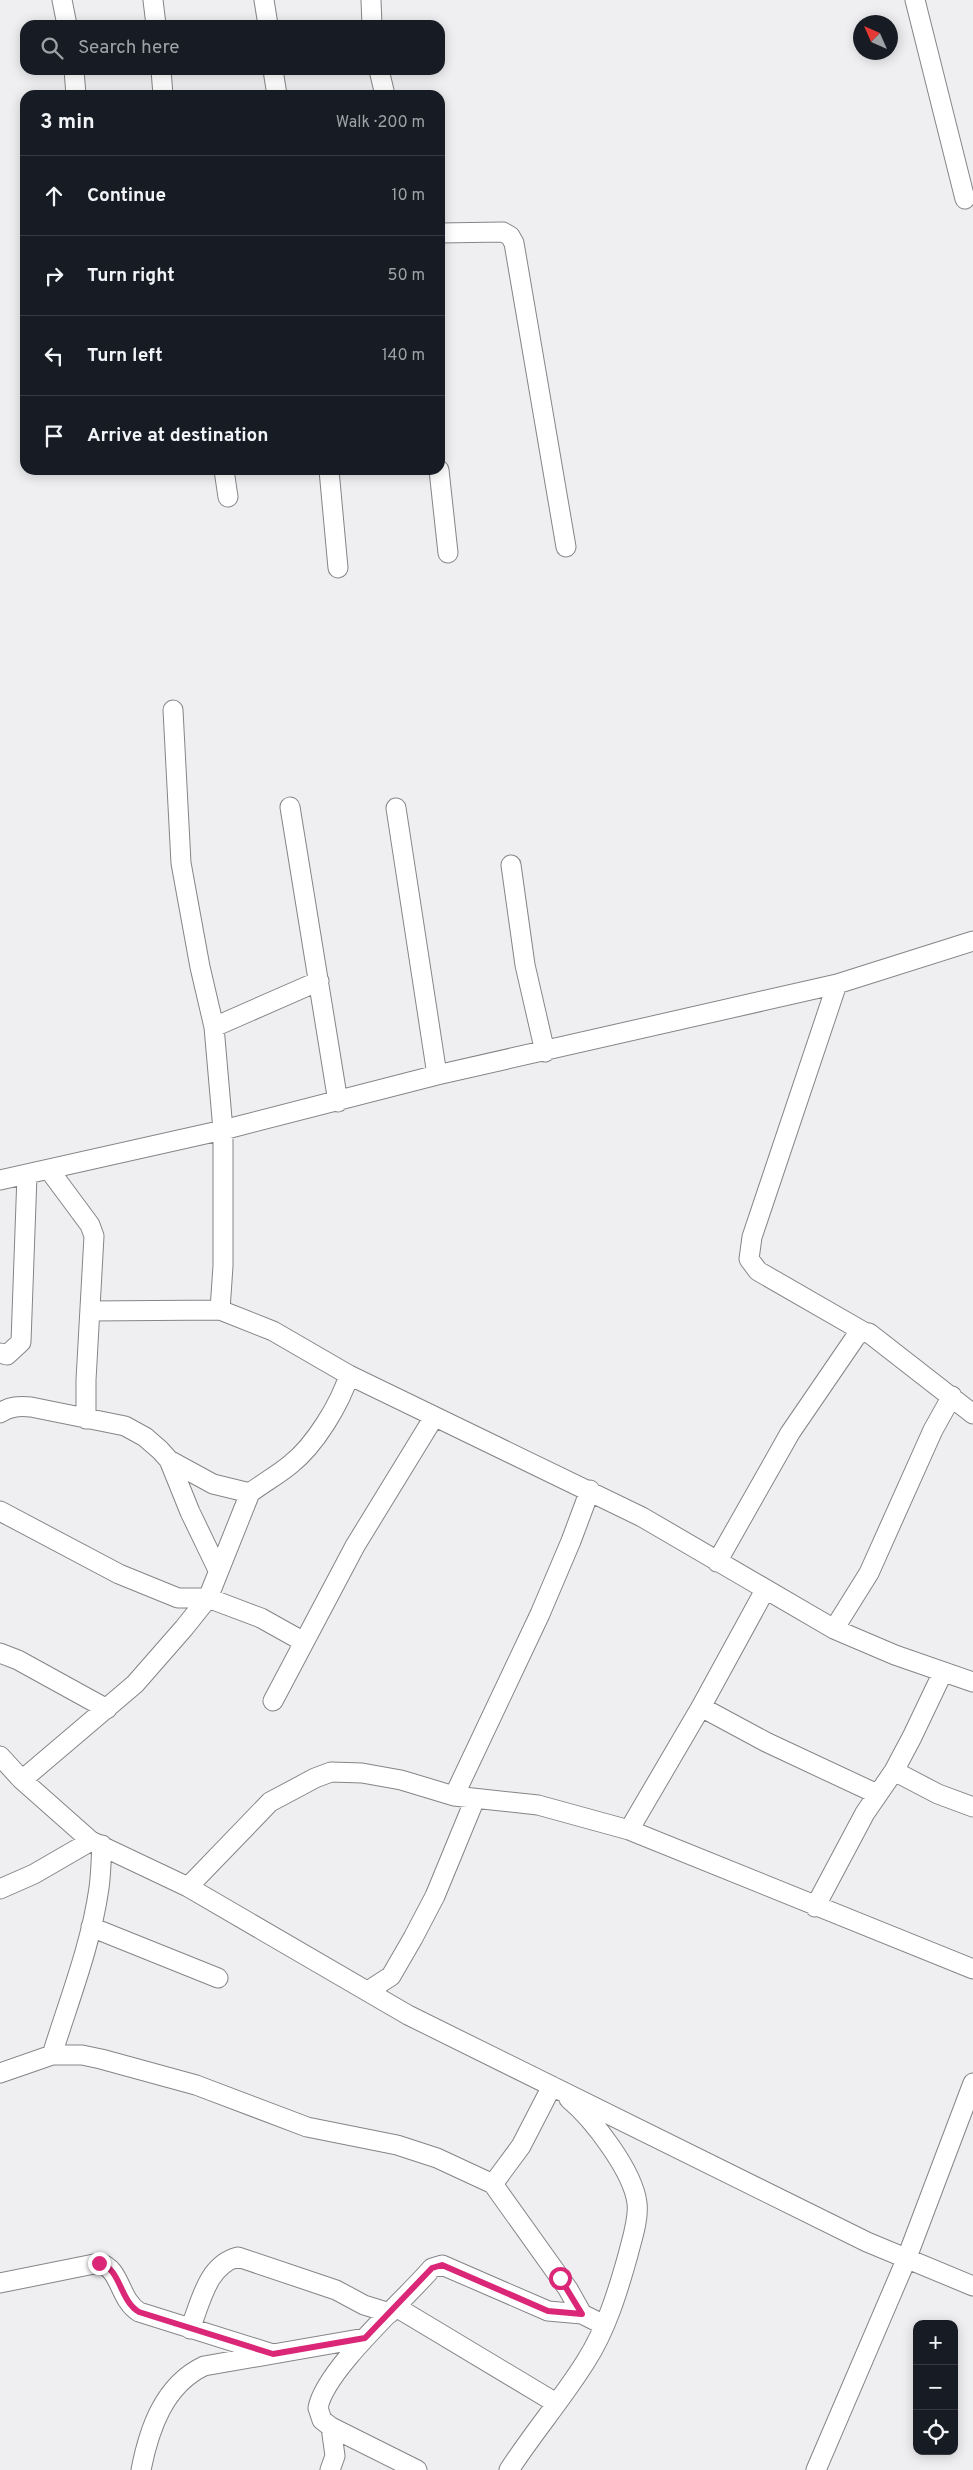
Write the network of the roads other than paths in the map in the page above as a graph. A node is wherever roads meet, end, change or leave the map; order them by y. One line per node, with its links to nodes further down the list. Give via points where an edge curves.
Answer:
1 (62, 0): 6 (street)
2 (153, 0): 7 (street)
3 (264, 0): 8 (street)
4 (371, 0): 9 (street)
5 (915, 0): 18 (street)
6 (66, 20)
7 (155, 20)
8 (267, 20)
9 (372, 20)
10 (74, 75): 14 (street)
11 (161, 75): 15 (street)
12 (274, 75): 16 (street)
13 (380, 75): 17 (street)
14 (76, 90)
15 (163, 90)
16 (276, 90)
17 (384, 90)
18 (965, 199)
19 (445, 233): 24 (street, via 503,232 514,243)
20 (225, 475): 23 (street)
21 (329, 475): 26 (street)
22 (439, 475): 25 (street)
23 (228, 497)
24 (566, 547)
25 (448, 553)
26 (338, 568)
27 (173, 710): 34 (street, via 181,863)
28 (290, 807): 32 (street)
29 (396, 808): 36 (street)
30 (511, 865): 35 (street, via 525,965)
31 (973, 940): 33 (street)
32 (319, 981): 34 (street); 37 (street)
33 (837, 984): 35 (street); 44 (street, via 752,1237 749,1259 758,1271)
34 (214, 1027): 38 (street)
35 (545, 1052): 36 (street)
36 (438, 1075): 37 (street)
37 (338, 1102): 38 (street)
38 (223, 1130): 39 (street); 42 (street)
39 (50, 1171): 40 (street); 43 (street, via 93,1229)
40 (27, 1174): 41 (street); 45 (street, via 21,1342 7,1355)
41 (0, 1180)
42 (220, 1310): 43 (street); 46 (street, via 273,1331)
43 (90, 1311): 51 (street)
44 (864, 1332): 47 (street); 56 (street, via 857,1335 790,1433)
45 (0, 1354)
46 (349, 1375): 50 (street); 54 (street, via 326,1423 298,1457)
47 (952, 1396): 49 (street); 60 (street, via 933,1430 877,1556)
48 (0, 1413): 51 (street, via 17,1406)
49 (973, 1414)
50 (434, 1417): 53 (street); 61 (street, via 355,1546)
51 (86, 1419): 52 (street, via 125,1426 145,1437)
52 (169, 1460): 54 (street, via 213,1484); 57 (street)
53 (590, 1490): 56 (street); 72 (street, via 540,1614)
54 (250, 1493): 57 (street)
55 (0, 1511): 59 (street, via 119,1574 161,1592 178,1598)
56 (717, 1562): 58 (street)
57 (218, 1570): 59 (street)
58 (765, 1590): 60 (street); 66 (street)
59 (208, 1598): 61 (street, via 262,1618); 67 (street, via 162,1656)
60 (834, 1628): 63 (street)
61 (304, 1642): 65 (street)
62 (0, 1653): 67 (street)
63 (943, 1672): 64 (street); 69 (street)
64 (973, 1682)
65 (273, 1701)
66 (701, 1707): 71 (street, via 766,1742); 75 (street)
67 (107, 1709): 70 (street)
68 (0, 1756): 70 (street)
69 (894, 1770): 71 (street); 74 (street, via 938,1794)
70 (22, 1780): 76 (street)
71 (877, 1794): 79 (street)
72 (454, 1796): 73 (street); 77 (street, via 362,1772 331,1772 270,1802)
73 (475, 1799): 75 (street, via 538,1806); 83 (street, via 414,1938 391,1976)
74 (973, 1807)
75 (629, 1830): 79 (street)
76 (97, 1843): 77 (street); 78 (street); 80 (street, via 100,1888)
77 (188, 1887): 83 (street)
78 (0, 1889)
79 (815, 1907): 81 (street)
80 (91, 1927): 82 (street); 84 (street)
81 (973, 1969)
82 (218, 1978)
83 (368, 1991): 87 (street, via 447,2036)
84 (52, 2055): 85 (street); 88 (street, via 82,2055 120,2063 196,2086 308,2127 398,2145 438,2158)
85 (0, 2073)
86 (973, 2084): 89 (street)
87 (552, 2086): 88 (street, via 520,2146); 89 (street); 94 (street, via 572,2101 597,2130 633,2184 637,2205 634,2230 624,2270)
88 (493, 2184): 93 (street, via 568,2288)
89 (906, 2260): 91 (street); 104 (street)
90 (0, 2283): 95 (street, via 106,2264 131,2307)
91 (973, 2286)
92 (393, 2310): 93 (street, via 432,2268 442,2265 548,2311); 95 (street, via 364,2305 336,2290 238,2256 220,2265 210,2278); 96 (street); 98 (street)
93 (582, 2314): 94 (street)
94 (604, 2325): 98 (street, via 586,2361)
95 (190, 2329): 97 (street)
96 (365, 2338): 97 (street); 99 (street, via 335,2375 319,2403 320,2416)
97 (273, 2354): 100 (street, via 204,2366 189,2374 158,2412 149,2432)
98 (556, 2402): 103 (street)
99 (331, 2427): 101 (street, via 335,2456); 102 (street)
100 (141, 2470)
101 (330, 2470)
102 (416, 2470)
103 (509, 2470)
104 (816, 2470)

